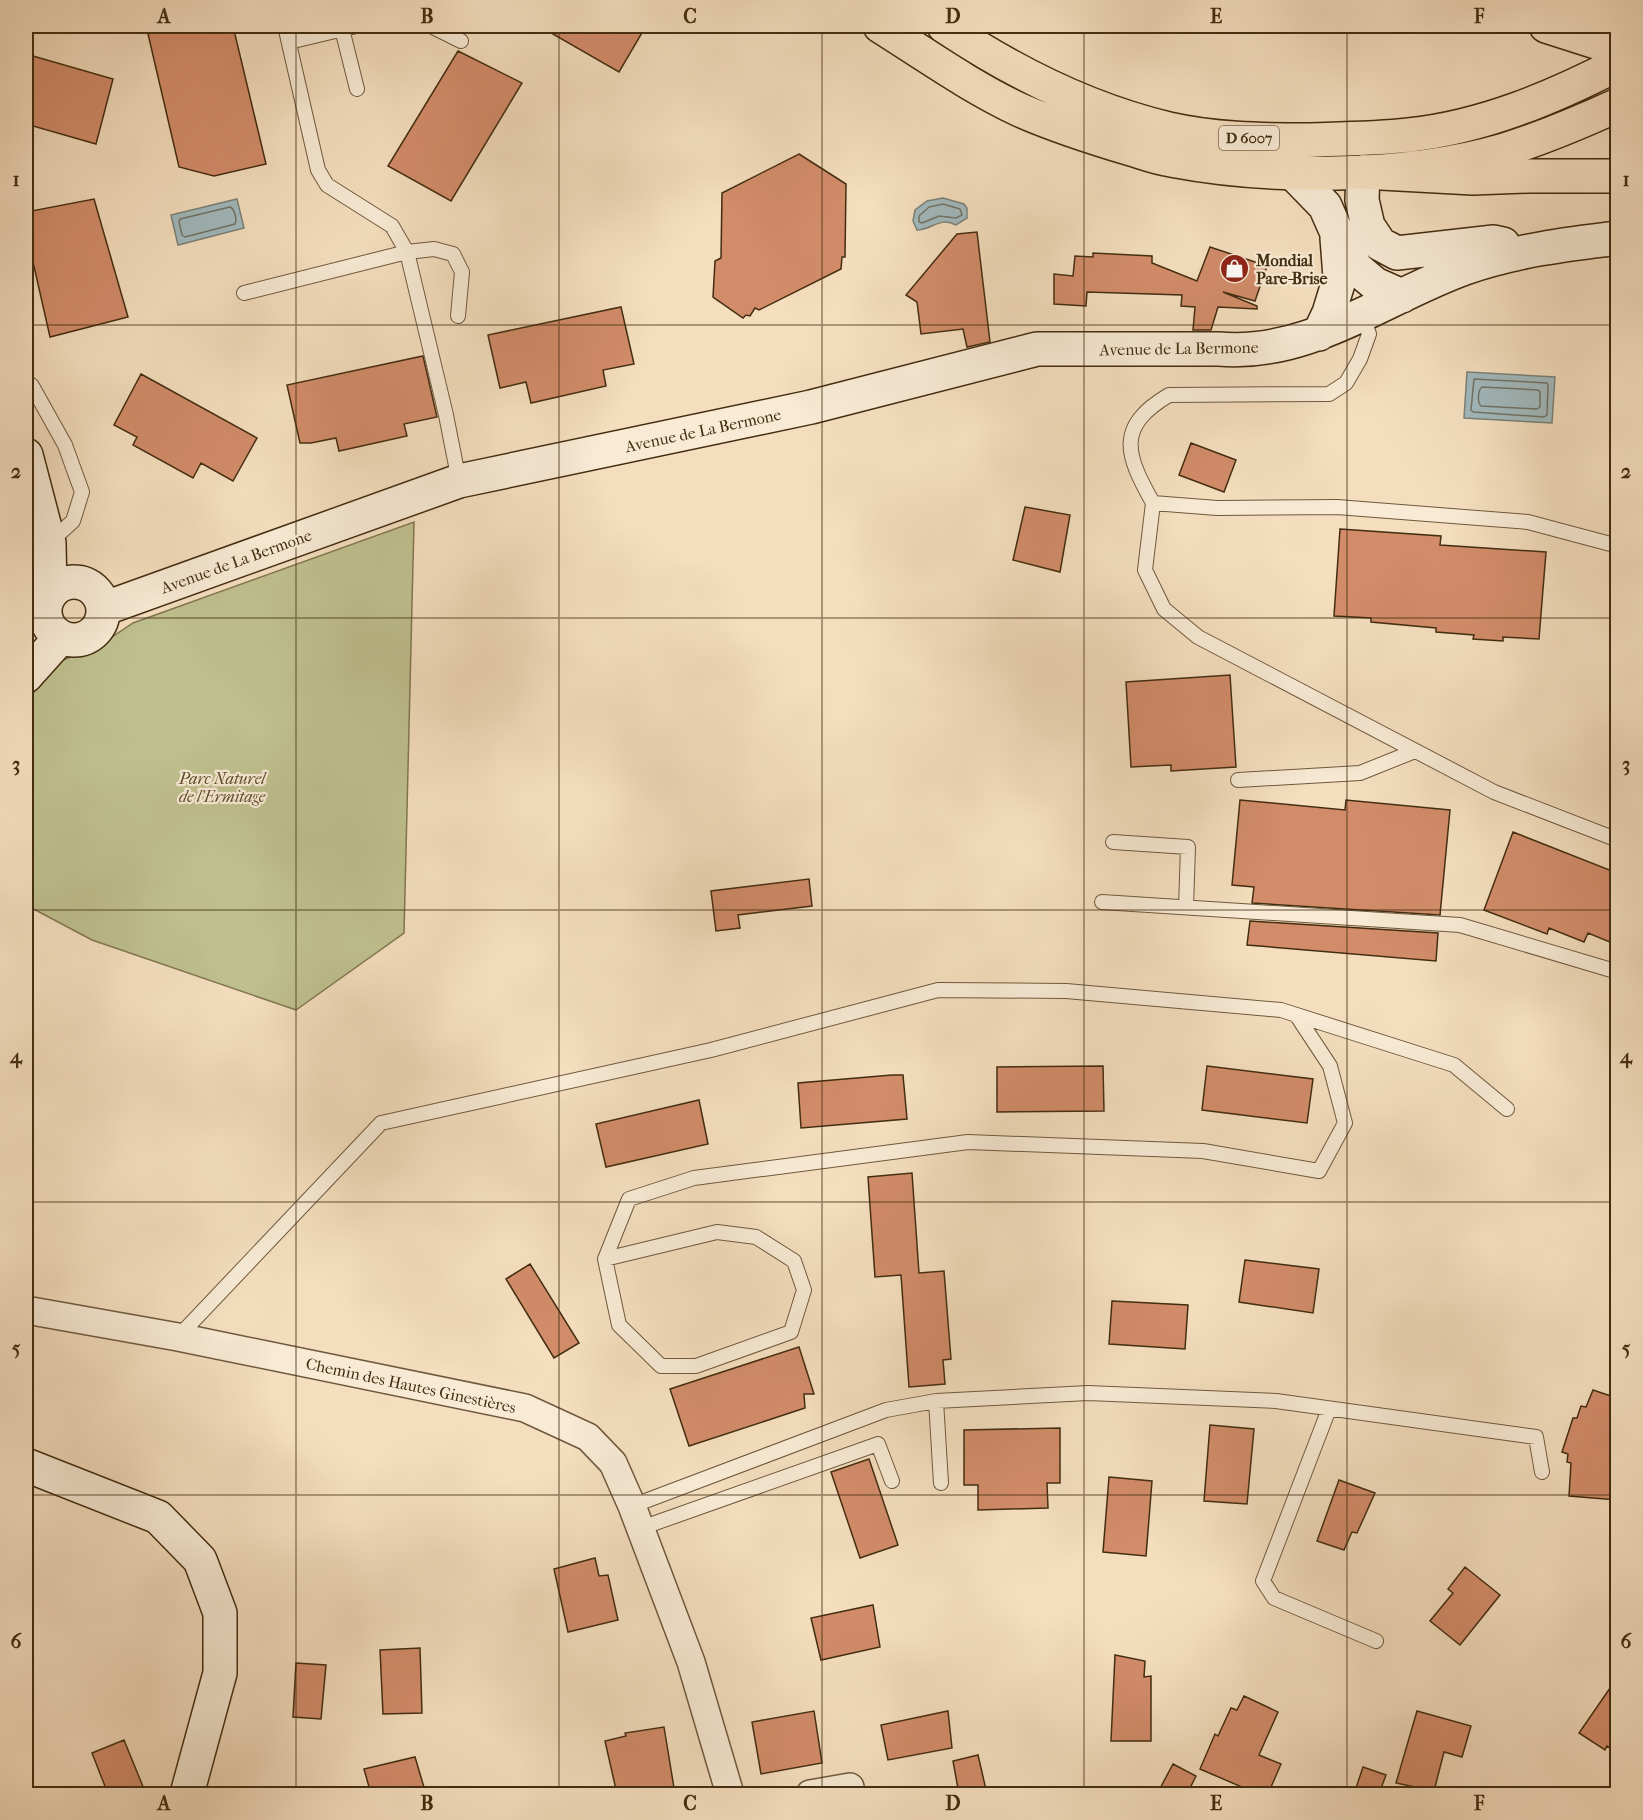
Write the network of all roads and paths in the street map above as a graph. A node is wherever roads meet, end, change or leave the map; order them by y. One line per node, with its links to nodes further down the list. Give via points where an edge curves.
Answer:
1 (285, 26): 9 (lane)
2 (356, 26): 7 (lane)
3 (431, 26): 8 (lane)
4 (880, 26): 14 (main road, D 6007, via 954,74 1020,110 1090,137 1169,160 1232,169)
5 (944, 26): 11 (main road, D 6007, via 1040,83 1103,108 1170,129 1234,137 1342,139 1410,135 1471,123 1526,106 1570,89)
6 (1546, 26): 10 (main road)
7 (342, 29): 9 (lane); 12 (lane)
8 (461, 41)
9 (289, 42): 20 (lane, via 318,170 327,184 392,226)
10 (1617, 49)
11 (1617, 64)
12 (357, 89)
13 (1609, 109): 15 (main road, D 6007, via 1503,150 1445,163)
14 (1291, 171): 15 (main road, D 6007); 17 (street, via 1325,206)
15 (1363, 172): 16 (main road, via 1473,178); 19 (street, via 1362,200 1368,226 1380,244 1396,253 1494,242)
16 (1617, 176)
17 (1337, 233): 22 (street, via 1356,268 1375,284); 25 (street, via 1340,276)
18 (1617, 238): 19 (street)
19 (1534, 250): 22 (street, Avenue de La Bermone, via 1465,268)
20 (407, 252): 21 (lane); 24 (lane, via 434,249 453,254 462,272); 28 (lane)
21 (244, 293)
22 (1402, 296): 23 (street, Avenue de La Bermone)
23 (1362, 314): 25 (street, Avenue de La Bermone); 29 (lane, via 1369,334 1360,359 1346,383 1329,394 1169,395 1149,406 1136,421 1130,442 1135,470)
24 (458, 316)
25 (1319, 334): 28 (street, Avenue de La Bermone, via 1271,347 1237,350 1037,349 812,407)
26 (26, 381): 30 (lane, via 65,445 82,492 73,521)
27 (26, 455): 30 (street)
28 (459, 481): 34 (street, Avenue de La Bermone)
29 (1153, 503): 31 (lane, via 1217,508 1337,507 1528,522); 37 (lane, via 1145,570 1164,609 1198,637)
30 (49, 543): 32 (street); 33 (street)
31 (1617, 546)
32 (83, 584): 33 (street, via 64,584); 34 (street, via 96,593)
33 (50, 593): 35 (street, via 45,618 48,626)
34 (103, 609): 35 (street, via 99,626 86,638)
35 (62, 637): 36 (street)
36 (26, 676)
37 (1415, 751): 38 (lane, via 1360,774); 39 (lane, via 1494,792)
38 (1238, 780)
39 (1617, 840)
40 (1113, 842): 42 (lane, via 1188,847)
41 (1102, 902): 42 (lane)
42 (1186, 907): 43 (lane, via 1460,925)
43 (1617, 972)
44 (1297, 1016): 45 (lane, via 1454,1065); 46 (lane, via 1330,1066 1345,1123 1319,1171 1203,1151 968,1142 694,1178 672,1185 629,1199); 48 (lane, via 1281,1010 1066,991 938,990 711,1050 381,1123)
45 (1507, 1109)
46 (605, 1259): 46 (lane, via 620,1325 661,1366 696,1366 791,1332 804,1290 794,1261 756,1237 717,1232)
47 (26, 1310): 48 (street, Chemin des Hautes Ginestières)
48 (178, 1337): 55 (street, Chemin des Hautes Ginestières, via 525,1408 588,1437 613,1463)
49 (936, 1401): 50 (lane, via 1088,1393 1276,1401); 54 (lane); 55 (lane, via 886,1410)
50 (1329, 1409): 52 (lane, via 1536,1437); 56 (lane, via 1263,1581 1274,1598)
51 (26, 1466): 58 (street, via 158,1517 200,1560 220,1613 220,1673)
52 (1542, 1472)
53 (892, 1481): 55 (lane, via 878,1444)
54 (941, 1483)
55 (637, 1517): 59 (street, Chemin des Hautes Ginestières, via 691,1662)
56 (1376, 1641)
57 (850, 1787): 60 (street)
58 (187, 1794)
59 (730, 1794)
60 (810, 1794)

